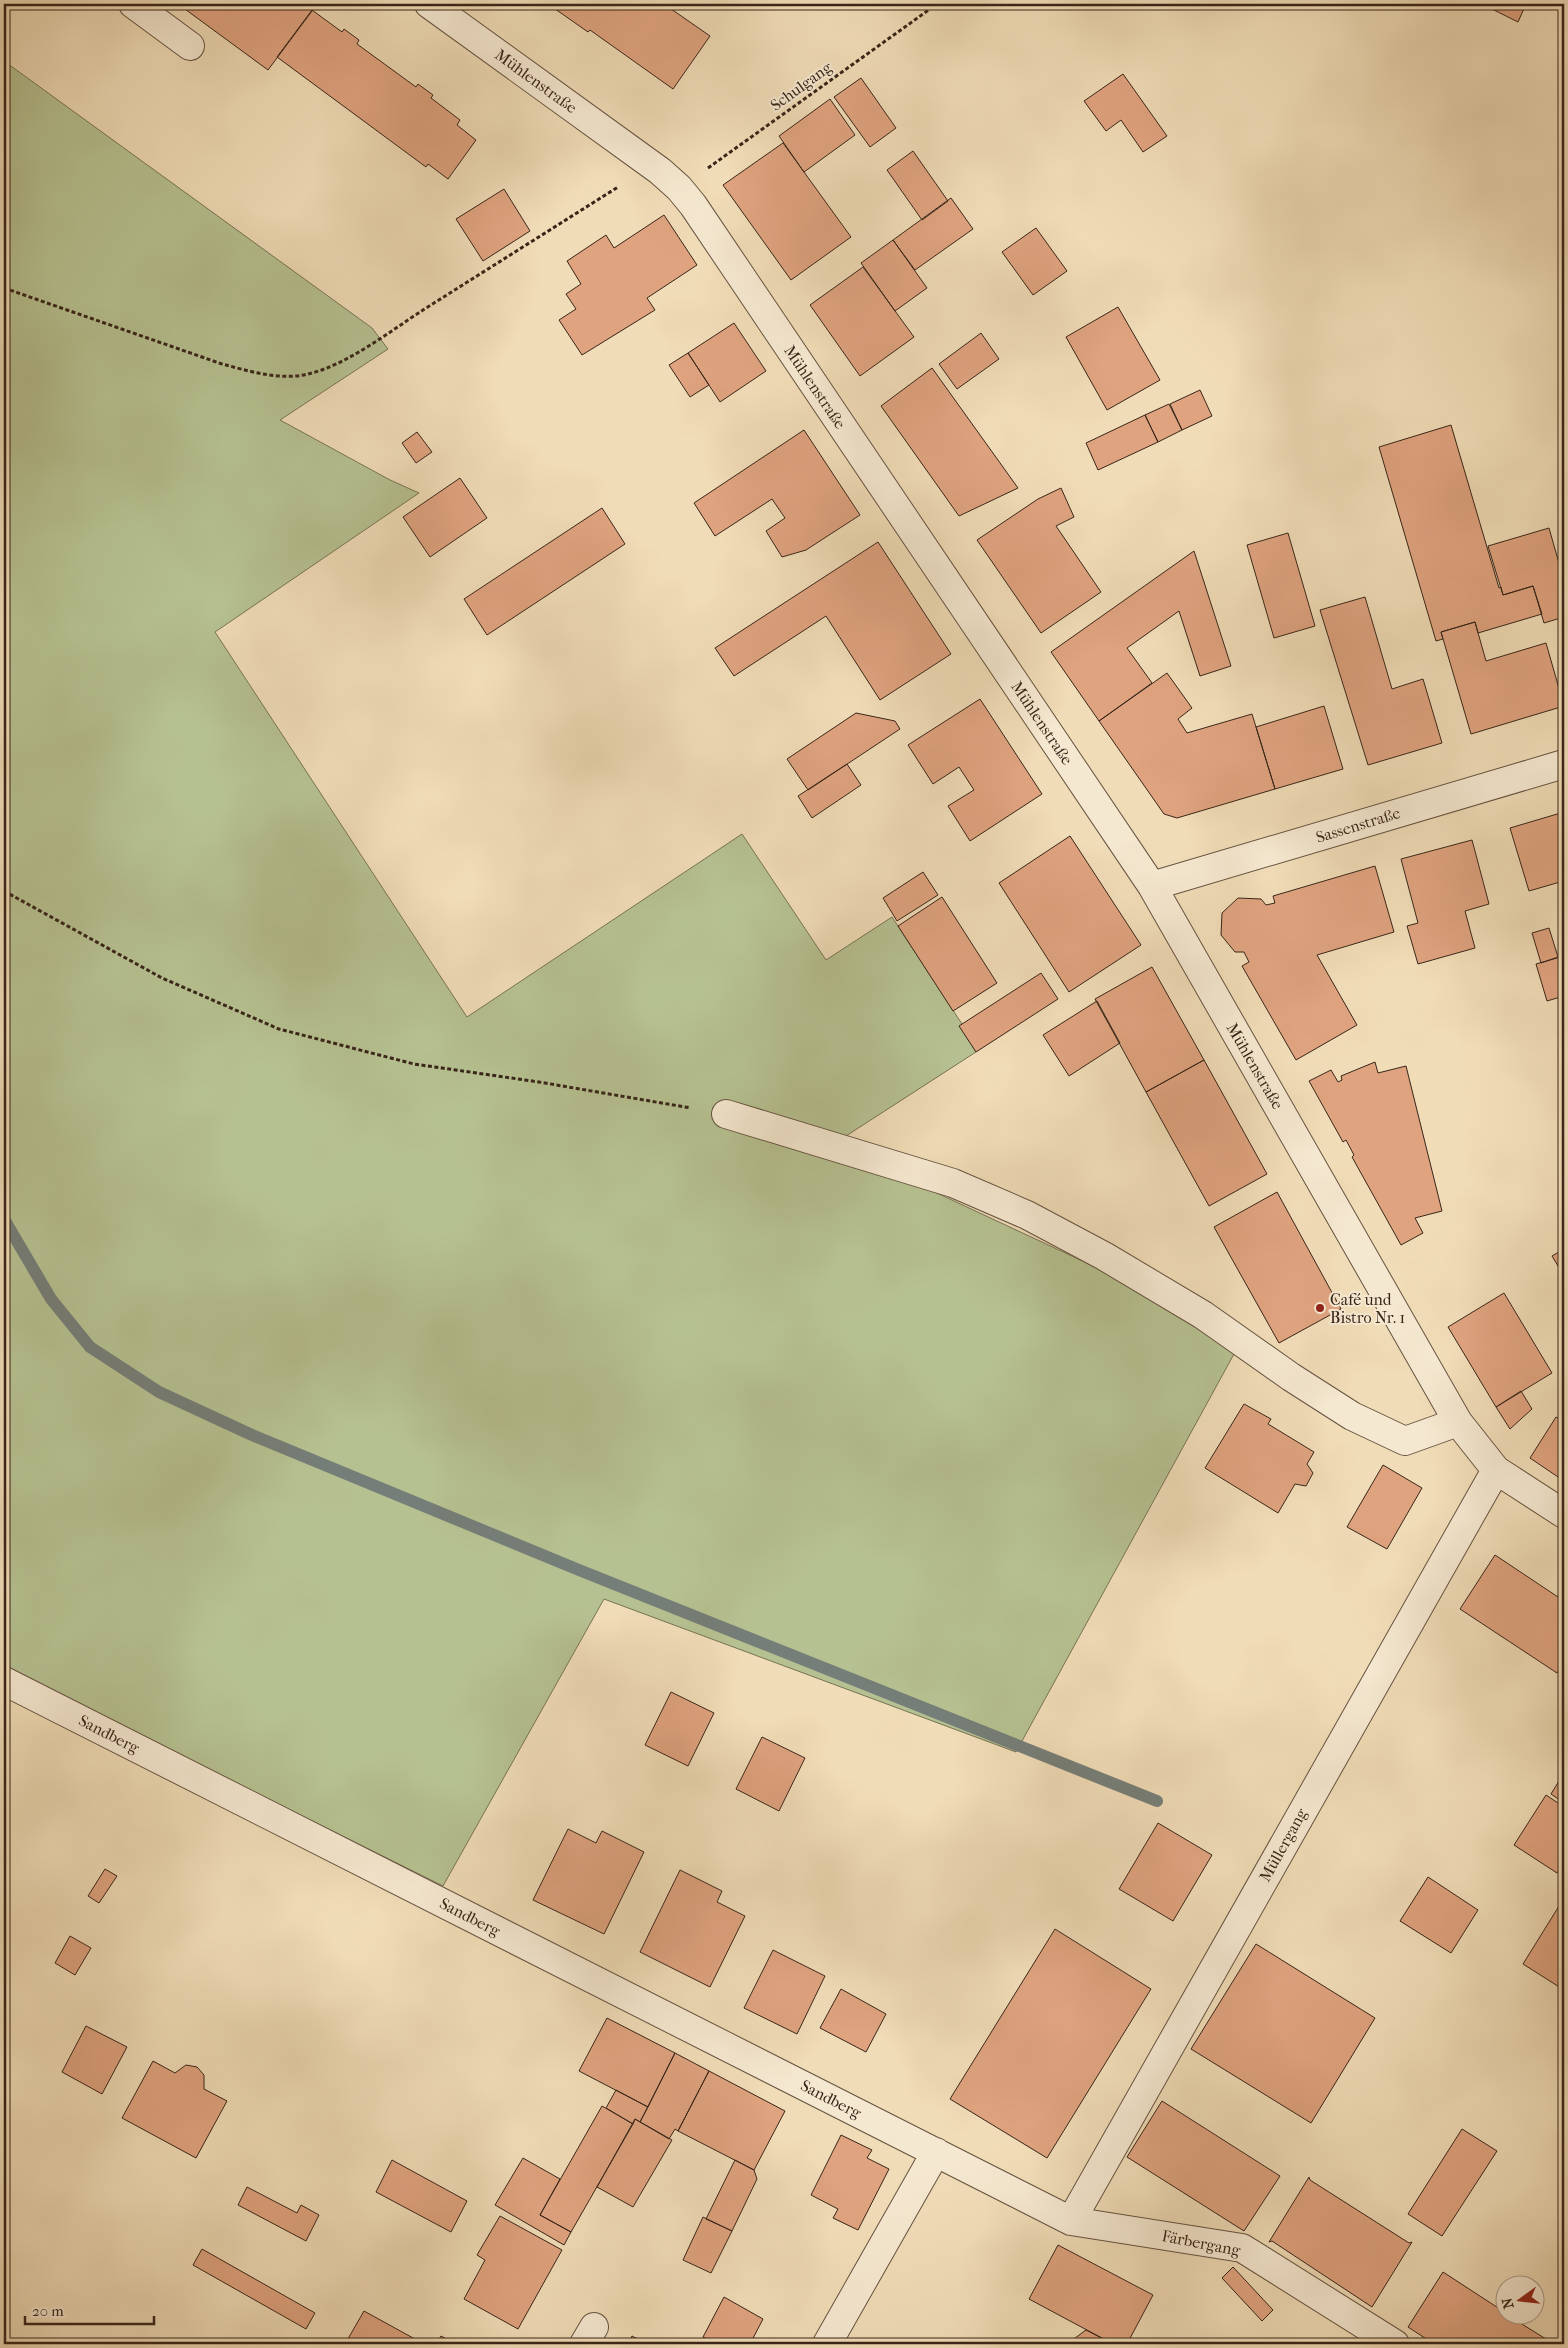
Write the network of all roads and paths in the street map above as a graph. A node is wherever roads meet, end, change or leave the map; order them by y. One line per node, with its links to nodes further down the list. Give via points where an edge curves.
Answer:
1 (133, 4): 4 (street)
2 (429, 4): 5 (street, Mühlenstraße)
3 (937, 4): 6 (path, Schulgang)
4 (190, 46)
5 (652, 165): 6 (street, Mühlenstraße); 7 (path, via 381,337 328,368 306,375 252,372 222,364)
6 (679, 188): 9 (street, Mühlenstraße)
7 (4, 288)
8 (1564, 764): 9 (street, Sassenstraße)
9 (1152, 886): 12 (street, Mühlenstraße)
10 (4, 891): 11 (path, via 162,978 279,1029 414,1064)
11 (726, 1114): 12 (street, via 953,1183 1027,1215 1104,1256 1202,1315 1352,1416 1405,1441)
12 (1458, 1422): 13 (street, Mühlenstraße)
13 (1496, 1470): 14 (street, Mühlenstraße); 17 (street, Müllergang)
14 (1564, 1514)
15 (4, 1681): 16 (street, Sandberg)
16 (936, 2152): 17 (street, Sandberg); 18 (street)
17 (1071, 2221): 19 (street, Färbergang, via 1242,2248)
18 (827, 2344)
19 (1395, 2344)

